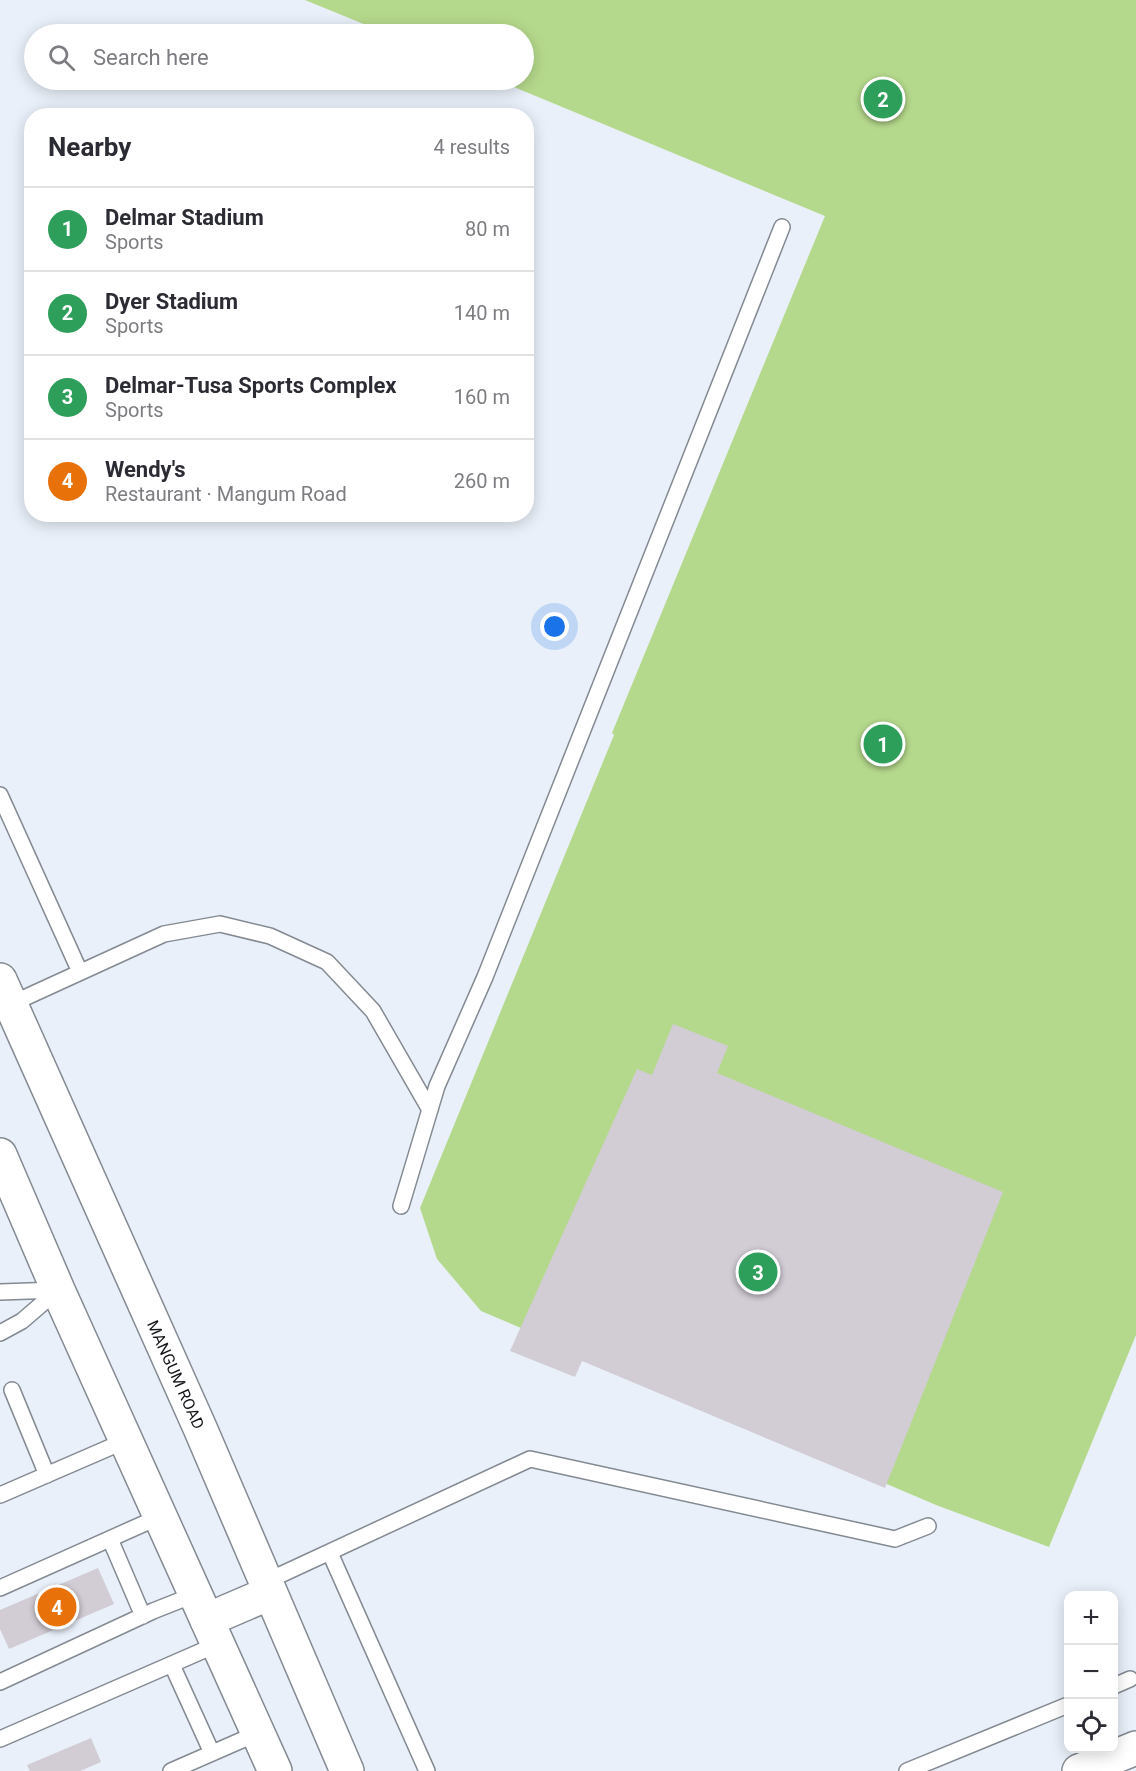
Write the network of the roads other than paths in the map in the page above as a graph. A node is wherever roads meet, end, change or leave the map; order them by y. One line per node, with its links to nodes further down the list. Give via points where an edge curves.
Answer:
1 (782, 227): 5 (lane, via 485,977 436,1086)
2 (0, 795): 3 (lane)
3 (80, 972): 4 (lane); 5 (lane, via 164,934 220,924 270,936 327,962 373,1011)
4 (5, 992): 21 (main road, MANGUM ROAD, via 200,1428)
5 (430, 1110): 8 (lane)
6 (0, 1155): 7 (main road)
7 (9, 1200): 9 (main road)
8 (401, 1206)
9 (58, 1290): 10 (lane); 11 (lane, via 22,1321); 13 (main road)
10 (0, 1292)
11 (0, 1333)
12 (12, 1390): 14 (lane)
13 (127, 1440): 14 (lane); 16 (main road)
14 (47, 1475): 15 (lane)
15 (0, 1495)
16 (161, 1516): 18 (lane); 23 (main road)
17 (928, 1526): 19 (lane, via 895,1539 530,1460)
18 (110, 1539): 20 (lane); 22 (lane)
19 (330, 1553): 21 (lane); 36 (lane)
20 (0, 1588)
21 (267, 1588): 23 (main road); 35 (main road, MANGUM ROAD)
22 (143, 1616): 23 (lane); 26 (lane)
23 (207, 1619): 24 (lane); 29 (main road)
24 (172, 1665): 30 (lane); 32 (lane)
25 (1130, 1679): 27 (lane)
26 (0, 1682)
27 (1118, 1684)
28 (1064, 1707): 37 (lane)
29 (258, 1733): 32 (lane); 34 (main road)
30 (0, 1739)
31 (1136, 1748): 38 (main road)
32 (212, 1753): 33 (lane)
33 (171, 1771)
34 (275, 1771)
35 (347, 1771)
36 (427, 1771)
37 (907, 1771)
38 (1080, 1771)

